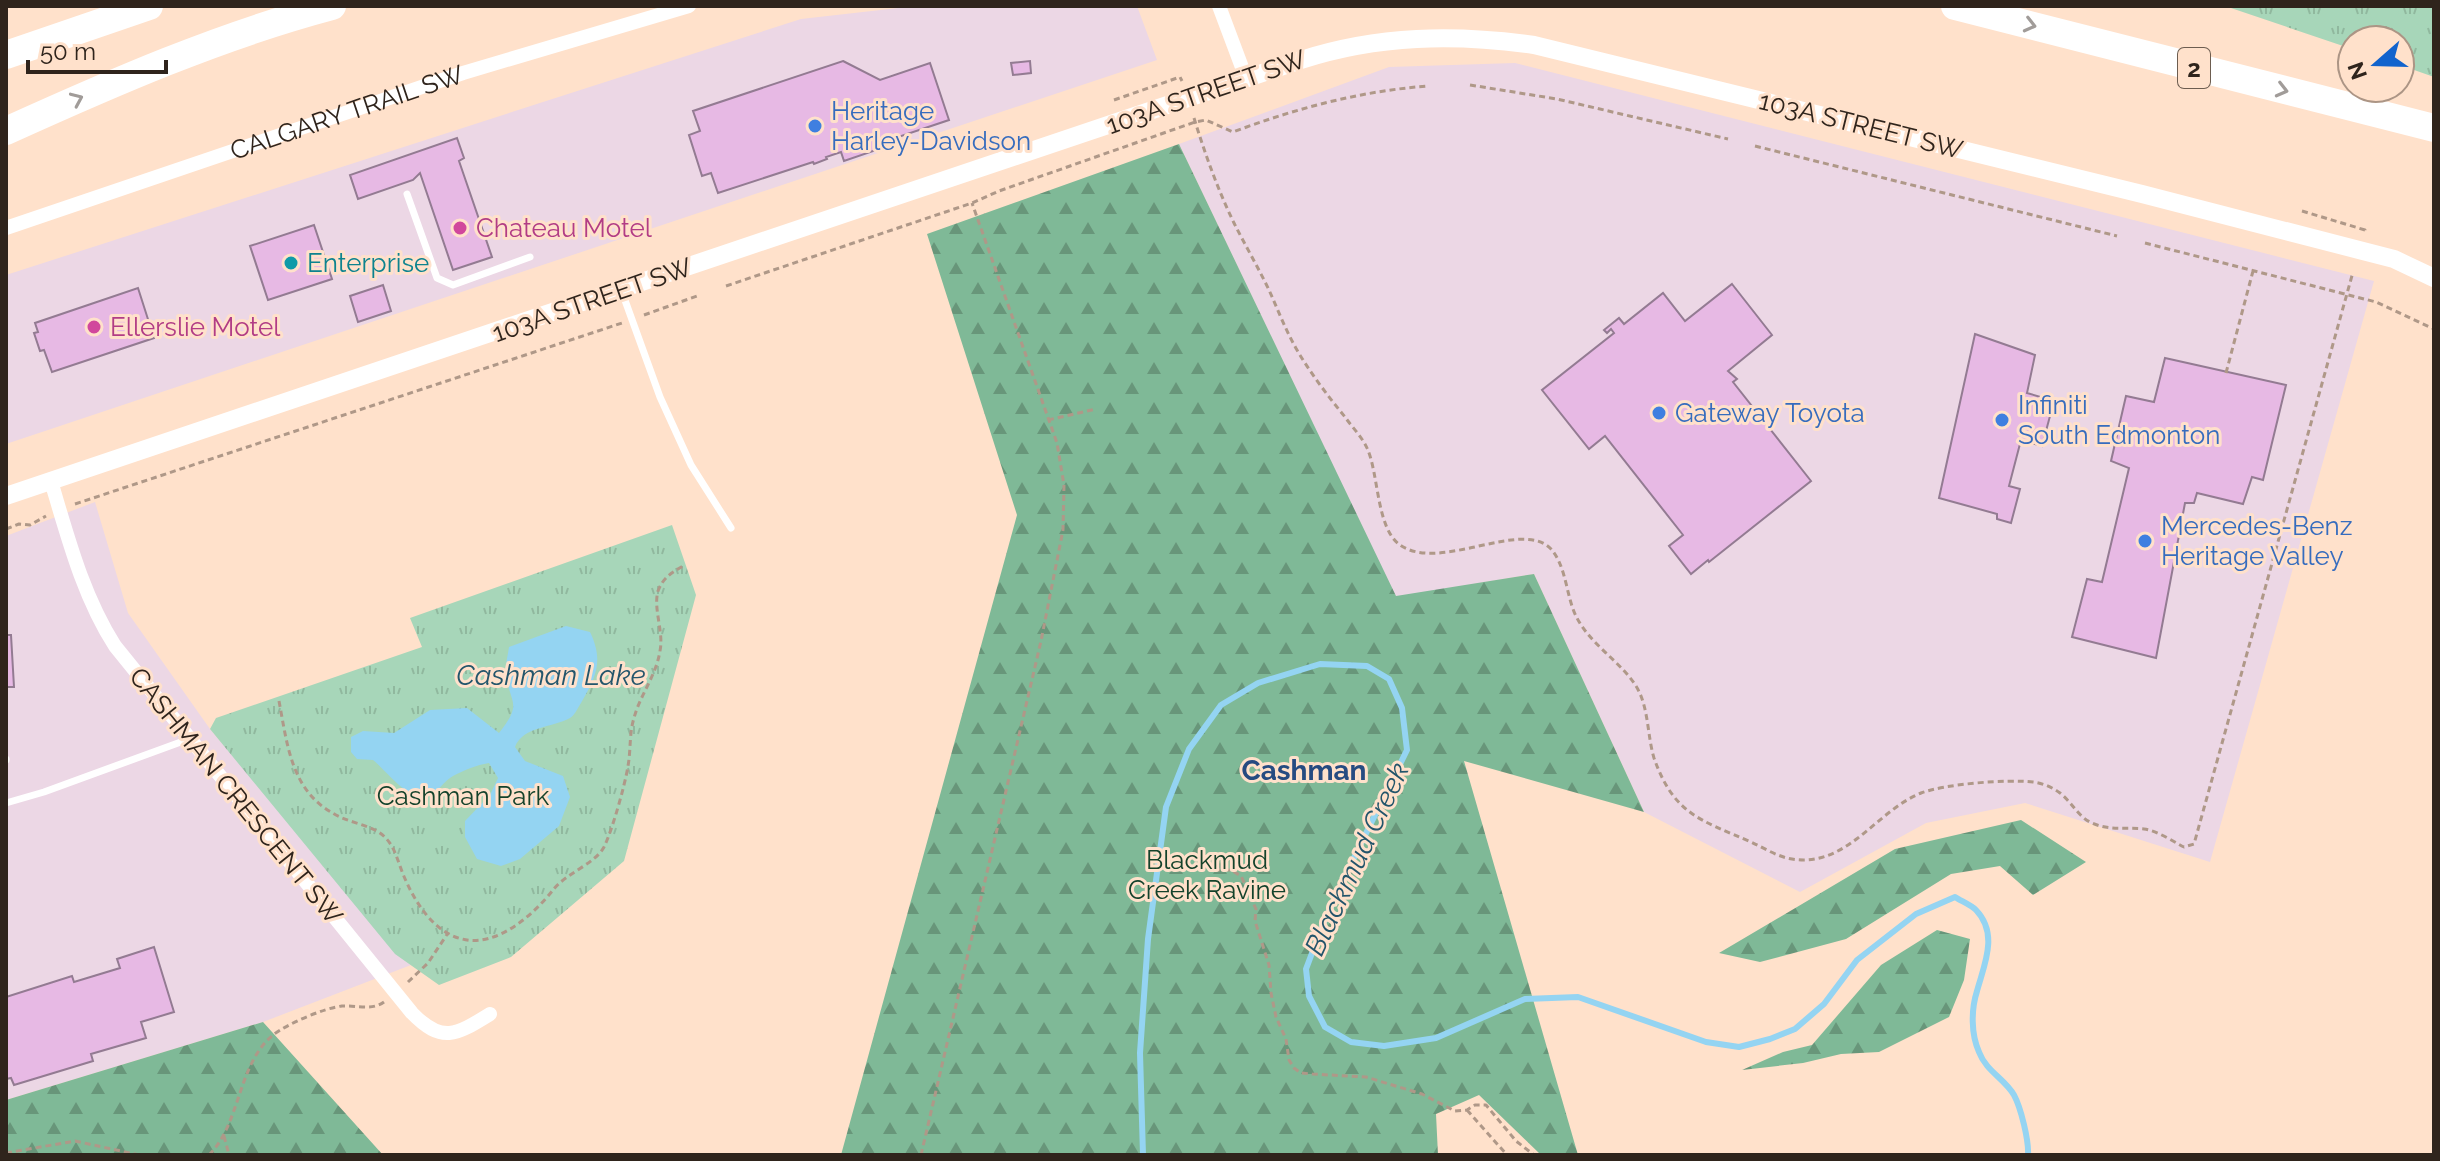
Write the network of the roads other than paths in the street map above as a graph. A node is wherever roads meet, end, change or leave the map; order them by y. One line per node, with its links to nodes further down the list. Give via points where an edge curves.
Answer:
1 (149, 6): 6 (highway)
2 (332, 6): 9 (highway, one-way to 2, via 112,83)
3 (689, 6): 11 (street, CALGARY TRAIL SW, via 463,73)
4 (1219, 6): 7 (street)
5 (1955, 6): 8 (highway, 2, one-way to 8)
6 (6, 55)
7 (1246, 78): 13 (street, 103A STREET SW, via 1326,52 1395,40 1471,38 1534,45 2349,247 2394,259); 14 (street, 103A STREET SW)
8 (2434, 128)
9 (6, 131)
10 (407, 194): 12 (lane, via 437,278 453,285)
11 (6, 228)
12 (530, 257)
13 (2434, 278)
14 (621, 290): 15 (street, 103A STREET SW); 17 (lane, via 691,465)
15 (51, 481): 16 (street, 103A STREET SW); 18 (street, CASHMAN CRESCENT SW, via 82,582 103,627)
16 (6, 496)
17 (731, 528)
18 (189, 739): 19 (lane); 20 (street, CASHMAN CRESCENT SW, via 425,1027 449,1035)
19 (6, 803)
20 (490, 1014)

